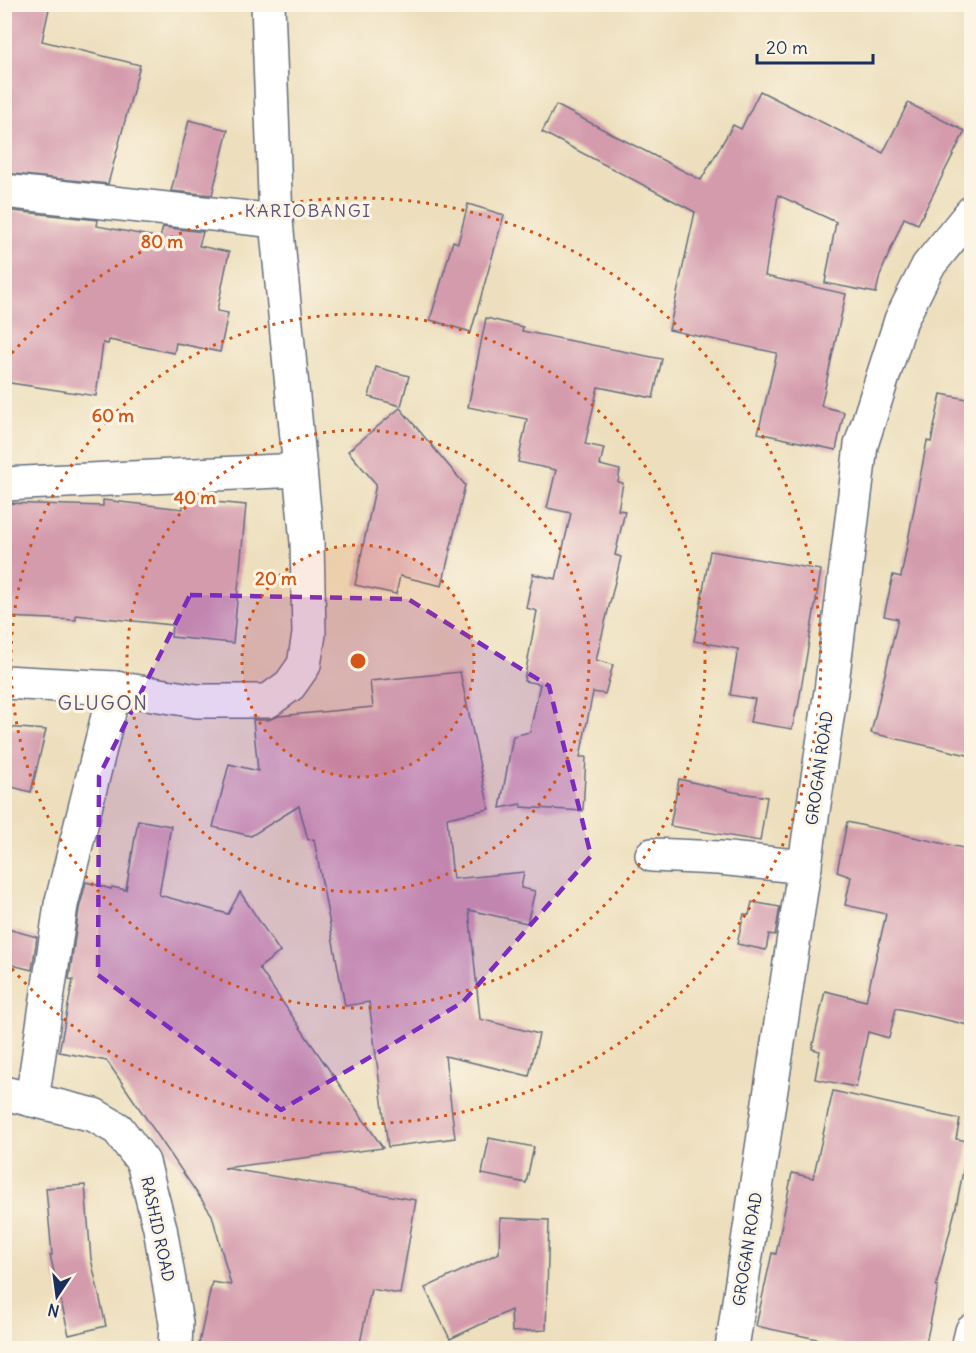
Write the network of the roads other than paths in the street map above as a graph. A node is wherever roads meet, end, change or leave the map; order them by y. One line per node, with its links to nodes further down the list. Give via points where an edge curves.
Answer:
1 (268, 4): 4 (street)
2 (4, 191): 4 (street)
3 (972, 212): 10 (street, GROGAN ROAD, via 928,266 901,320 861,445)
4 (276, 220): 5 (street)
5 (300, 470): 6 (street); 8 (street, via 307,542 309,634 304,665 290,685 268,700 197,701)
6 (4, 484)
7 (4, 682): 8 (street)
8 (115, 688): 11 (street)
9 (652, 855): 10 (street)
10 (805, 867): 14 (street, GROGAN ROAD)
11 (18, 1096): 13 (street, RASHID ROAD, via 94,1114 118,1129 143,1162 160,1228 176,1323)
12 (972, 1331): 15 (street)
13 (175, 1348)
14 (732, 1348)
15 (968, 1348)

